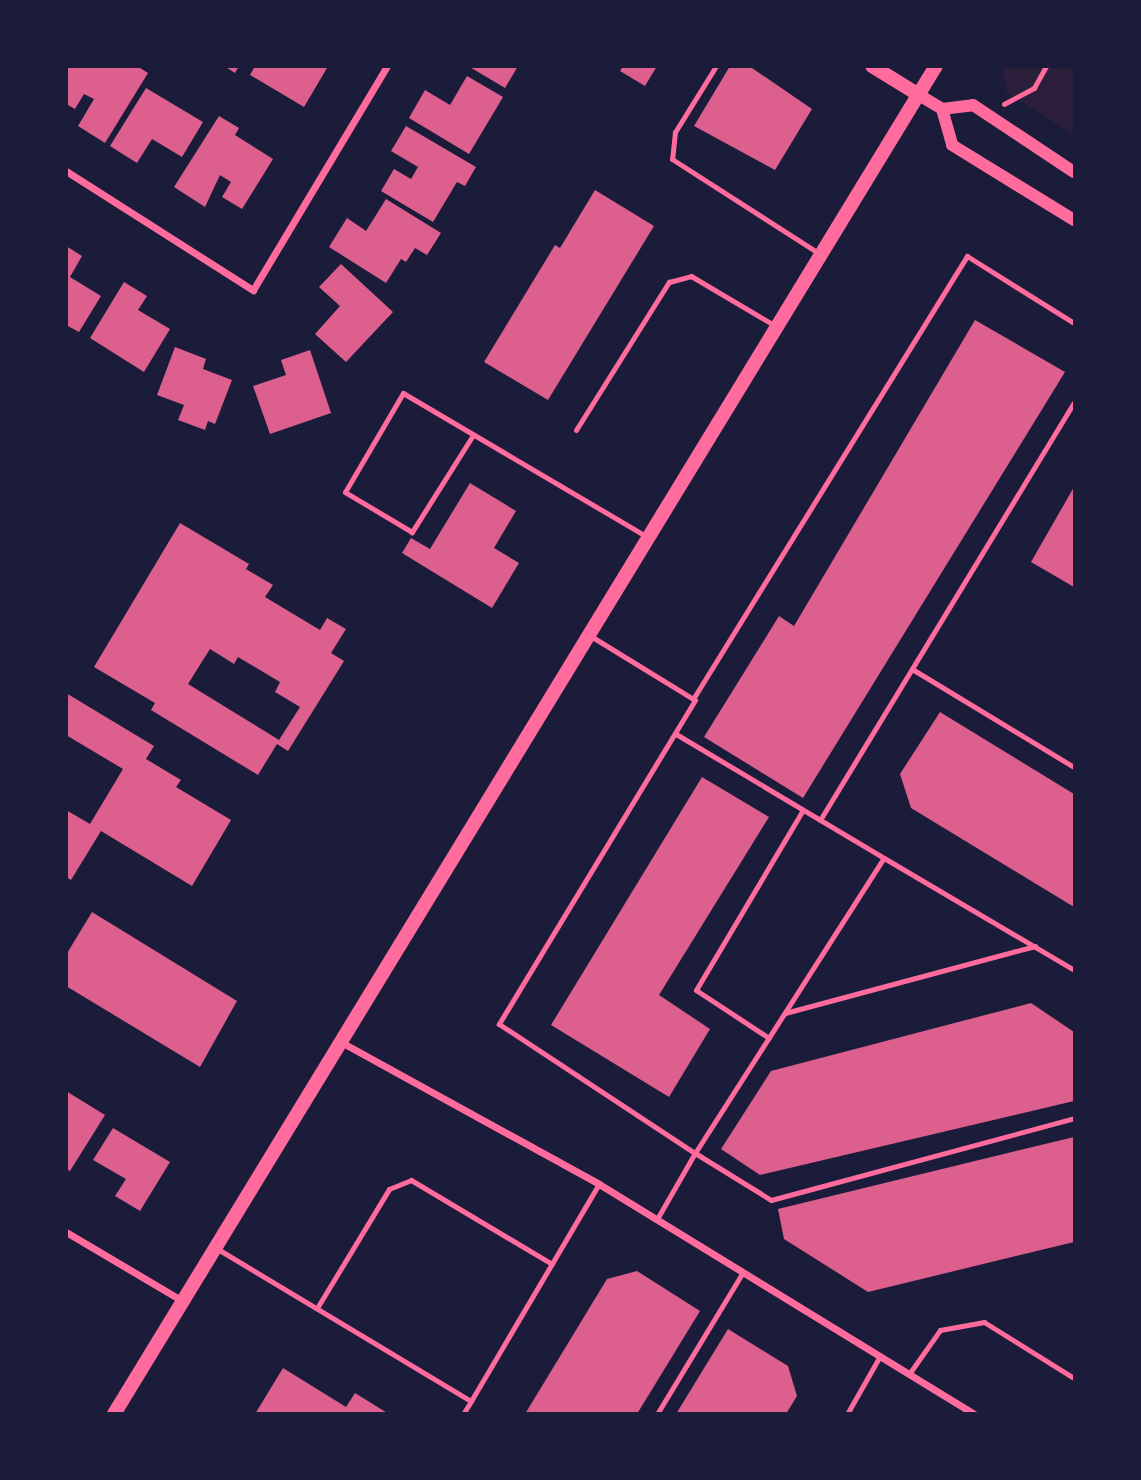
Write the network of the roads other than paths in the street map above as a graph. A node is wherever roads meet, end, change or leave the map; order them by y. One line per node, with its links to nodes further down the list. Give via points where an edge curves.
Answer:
1 (387, 66): 7 (street, via 253,290)
2 (716, 66): 10 (lane, via 675,132 672,159)
3 (872, 66): 5 (main road)
4 (936, 66): 5 (main road)
5 (919, 95): 6 (street); 10 (main road)
6 (942, 108): 8 (street, via 973,105); 9 (street, via 953,145)
7 (66, 171)
8 (1074, 172)
9 (1074, 220)
10 (821, 255): 12 (main road)
11 (1074, 323): 19 (lane, via 967,256)
12 (777, 327): 14 (lane, via 691,276 669,282); 16 (main road)
13 (1074, 403): 18 (lane)
14 (576, 430)
15 (473, 435): 15 (lane, via 403,393 345,492 412,532); 16 (lane)
16 (649, 538): 17 (main road)
17 (589, 635): 19 (lane); 29 (main road)
18 (912, 669): 21 (lane); 23 (lane)
19 (693, 699): 20 (lane)
20 (676, 734): 22 (lane); 31 (lane, via 499,1024)
21 (1074, 767)
22 (803, 810): 23 (lane); 28 (lane, via 696,990)
23 (820, 820): 24 (lane)
24 (884, 858): 25 (lane); 27 (lane)
25 (1035, 946): 26 (lane); 27 (lane)
26 (1074, 970)
27 (785, 1013): 28 (lane)
28 (769, 1038): 31 (lane)
29 (340, 1042): 32 (street); 35 (main road)
30 (1074, 1118): 31 (lane, via 771,1199)
31 (695, 1153): 33 (lane)
32 (599, 1184): 33 (street); 36 (lane)
33 (657, 1219): 37 (street)
34 (66, 1232): 38 (street)
35 (213, 1247): 38 (main road); 39 (lane)
36 (552, 1264): 39 (lane, via 411,1180 389,1189); 43 (lane)
37 (743, 1272): 40 (street); 46 (lane)
38 (181, 1300): 44 (main road)
39 (317, 1308): 43 (lane)
40 (880, 1356): 41 (street); 47 (lane)
41 (909, 1374): 42 (lane, via 940,1330 984,1322); 48 (street)
42 (1074, 1378)
43 (471, 1401): 45 (lane)
44 (114, 1413)
45 (463, 1413)
46 (657, 1413)
47 (847, 1413)
48 (975, 1413)

